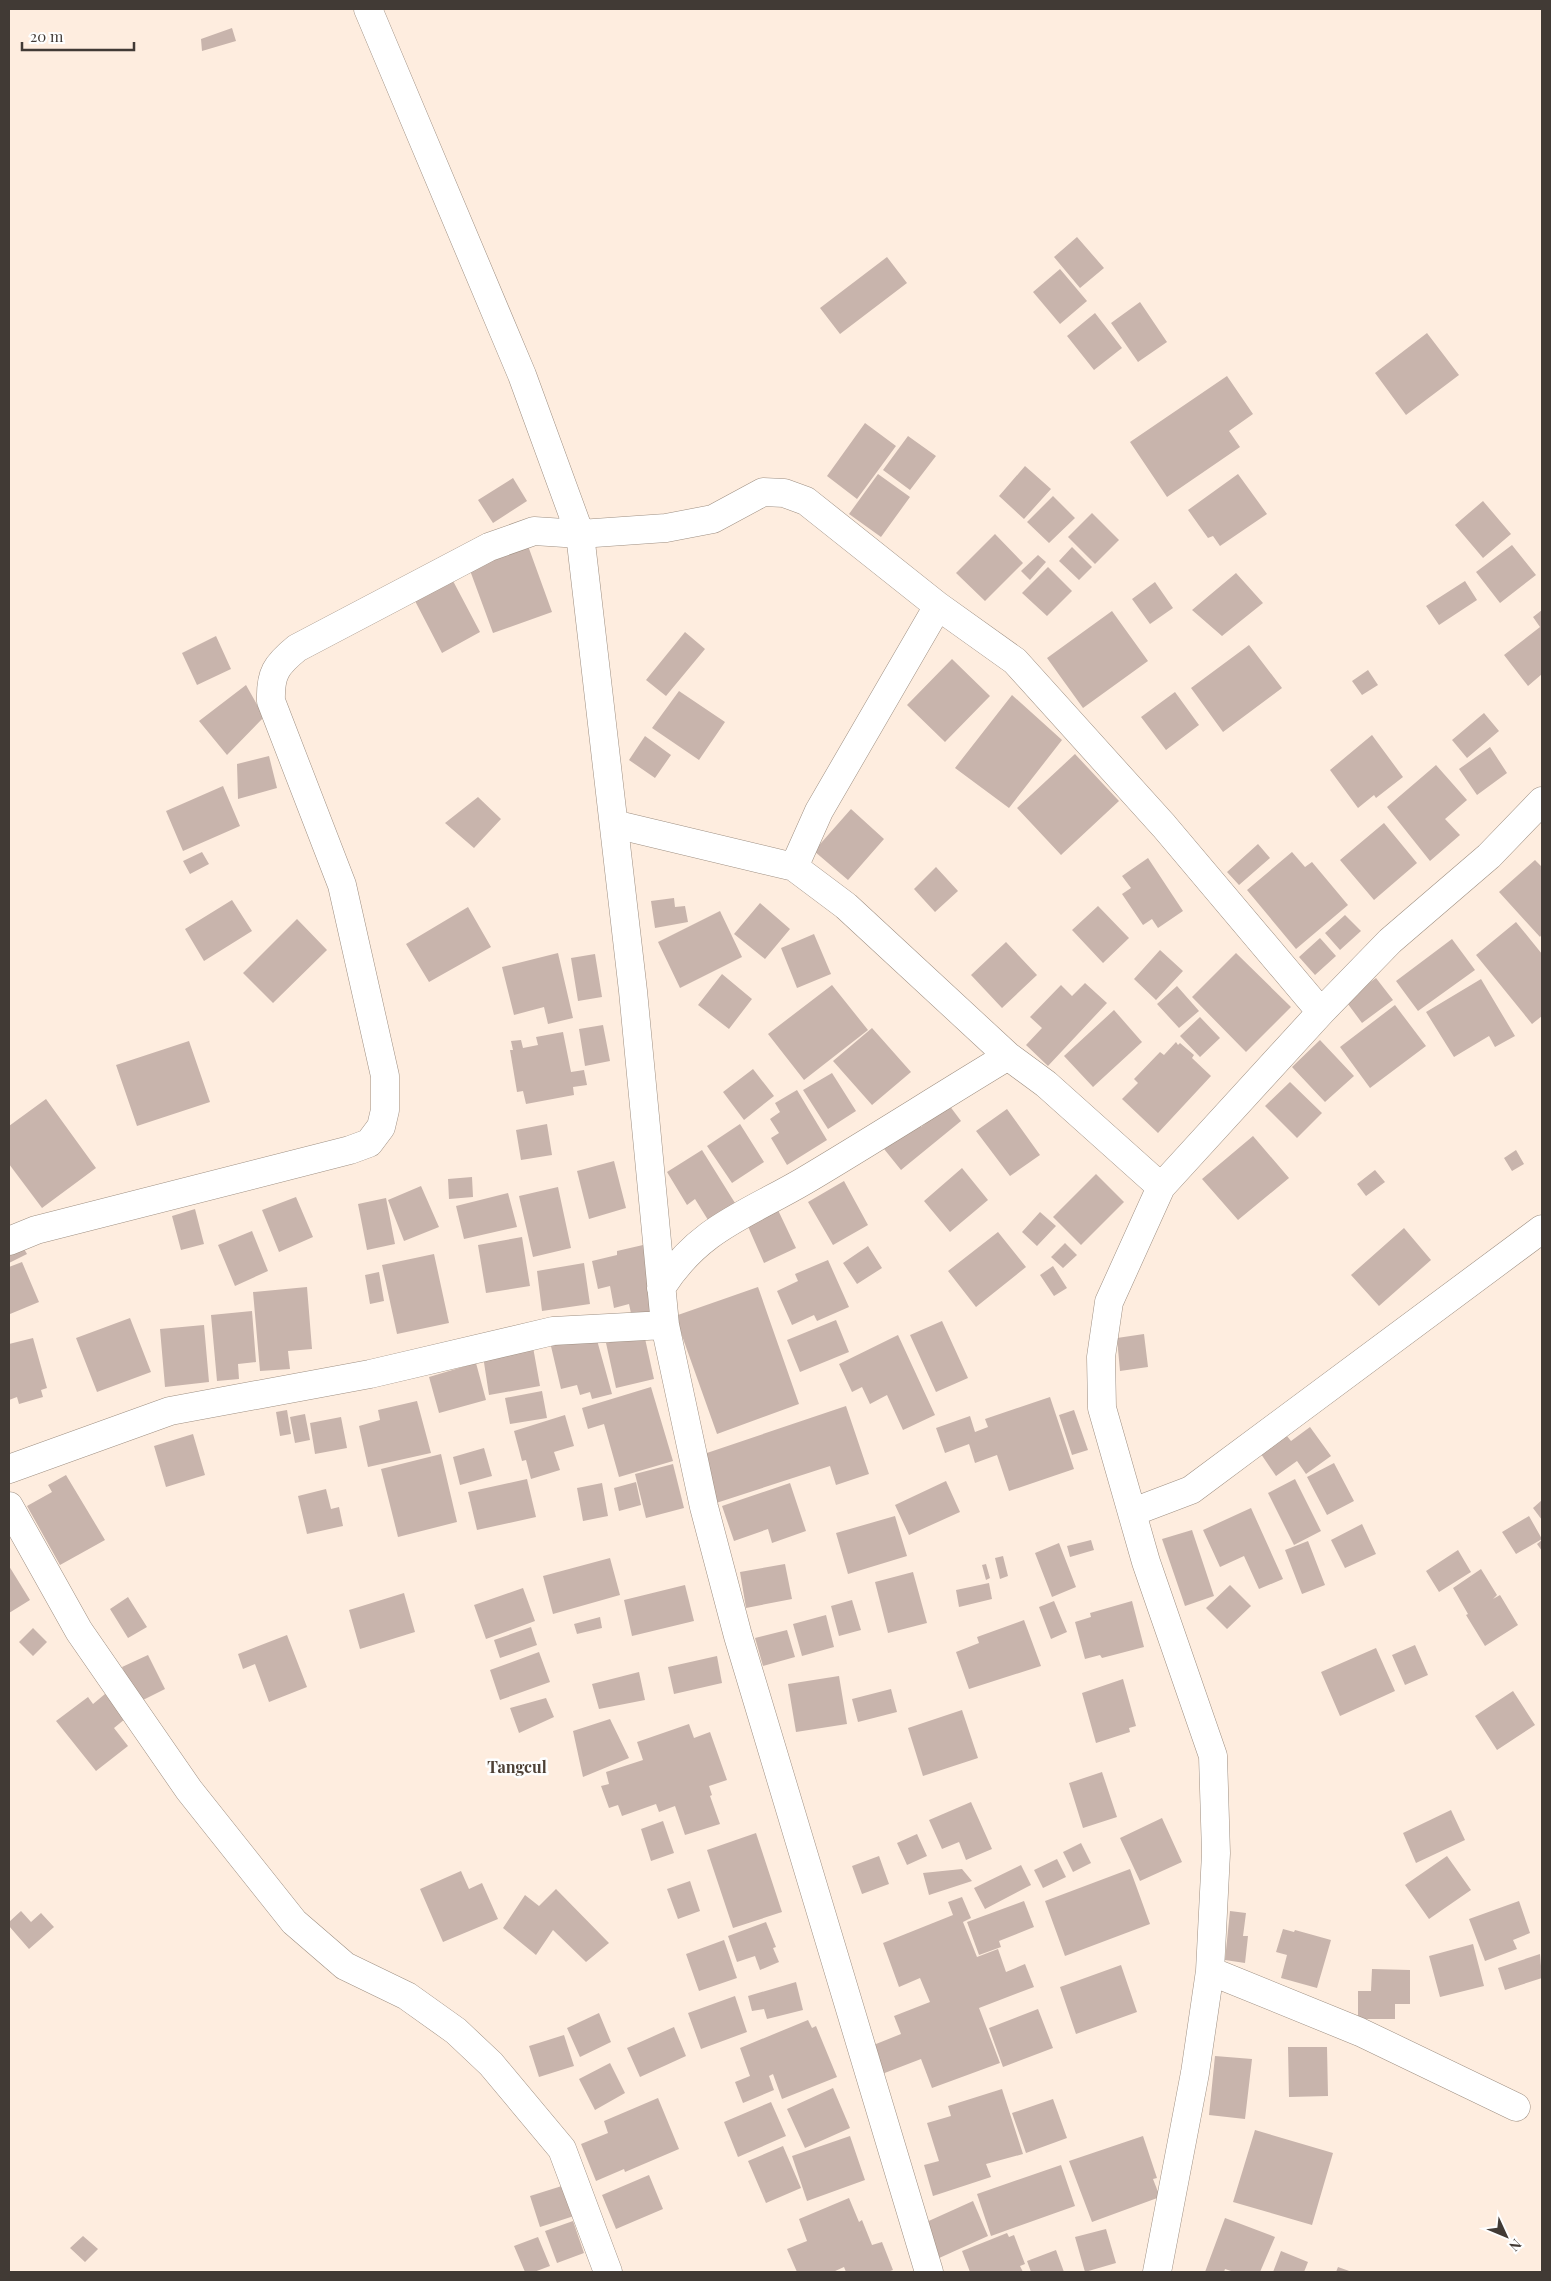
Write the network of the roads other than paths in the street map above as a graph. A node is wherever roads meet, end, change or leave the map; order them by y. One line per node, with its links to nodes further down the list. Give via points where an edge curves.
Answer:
1 (368, 9): 2 (street, via 522,375)
2 (580, 534): 3 (street, via 666,528 713,519 763,492 784,493 806,502); 5 (street); 11 (street, via 534,531 489,546 297,648 274,671 271,701 342,885 384,1076 385,1110 381,1127 369,1142 350,1150 36,1230)
3 (938, 606): 6 (street, via 819,811); 7 (street, via 1015,661 1164,826)
4 (1542, 800): 7 (street, via 1489,856 1390,941)
5 (614, 824): 6 (street); 12 (street)
6 (794, 867): 8 (street, via 846,906)
7 (1321, 1012): 9 (street)
8 (1008, 1056): 9 (street, via 1046,1084); 12 (street, via 804,1181 724,1224 691,1249)
9 (1161, 1187): 16 (street, via 1109,1302 1101,1357 1102,1408)
10 (1542, 1229): 16 (street, via 1191,1490)
11 (9, 1240)
12 (661, 1288): 13 (street)
13 (665, 1325): 14 (street, via 553,1331 370,1374 170,1411); 20 (street, via 704,1507 738,1636)
14 (9, 1469)
15 (9, 1506): 19 (street, via 78,1631 189,1790 294,1922 345,1966 407,1996 456,2031 491,2064 562,2148)
16 (1133, 1512): 17 (street, via 1146,1562 1213,1756 1216,1853)
17 (1210, 1971): 18 (street, via 1360,2032); 21 (street, via 1195,2073)
18 (1516, 2107)
19 (608, 2272)
20 (929, 2272)
21 (1157, 2272)

